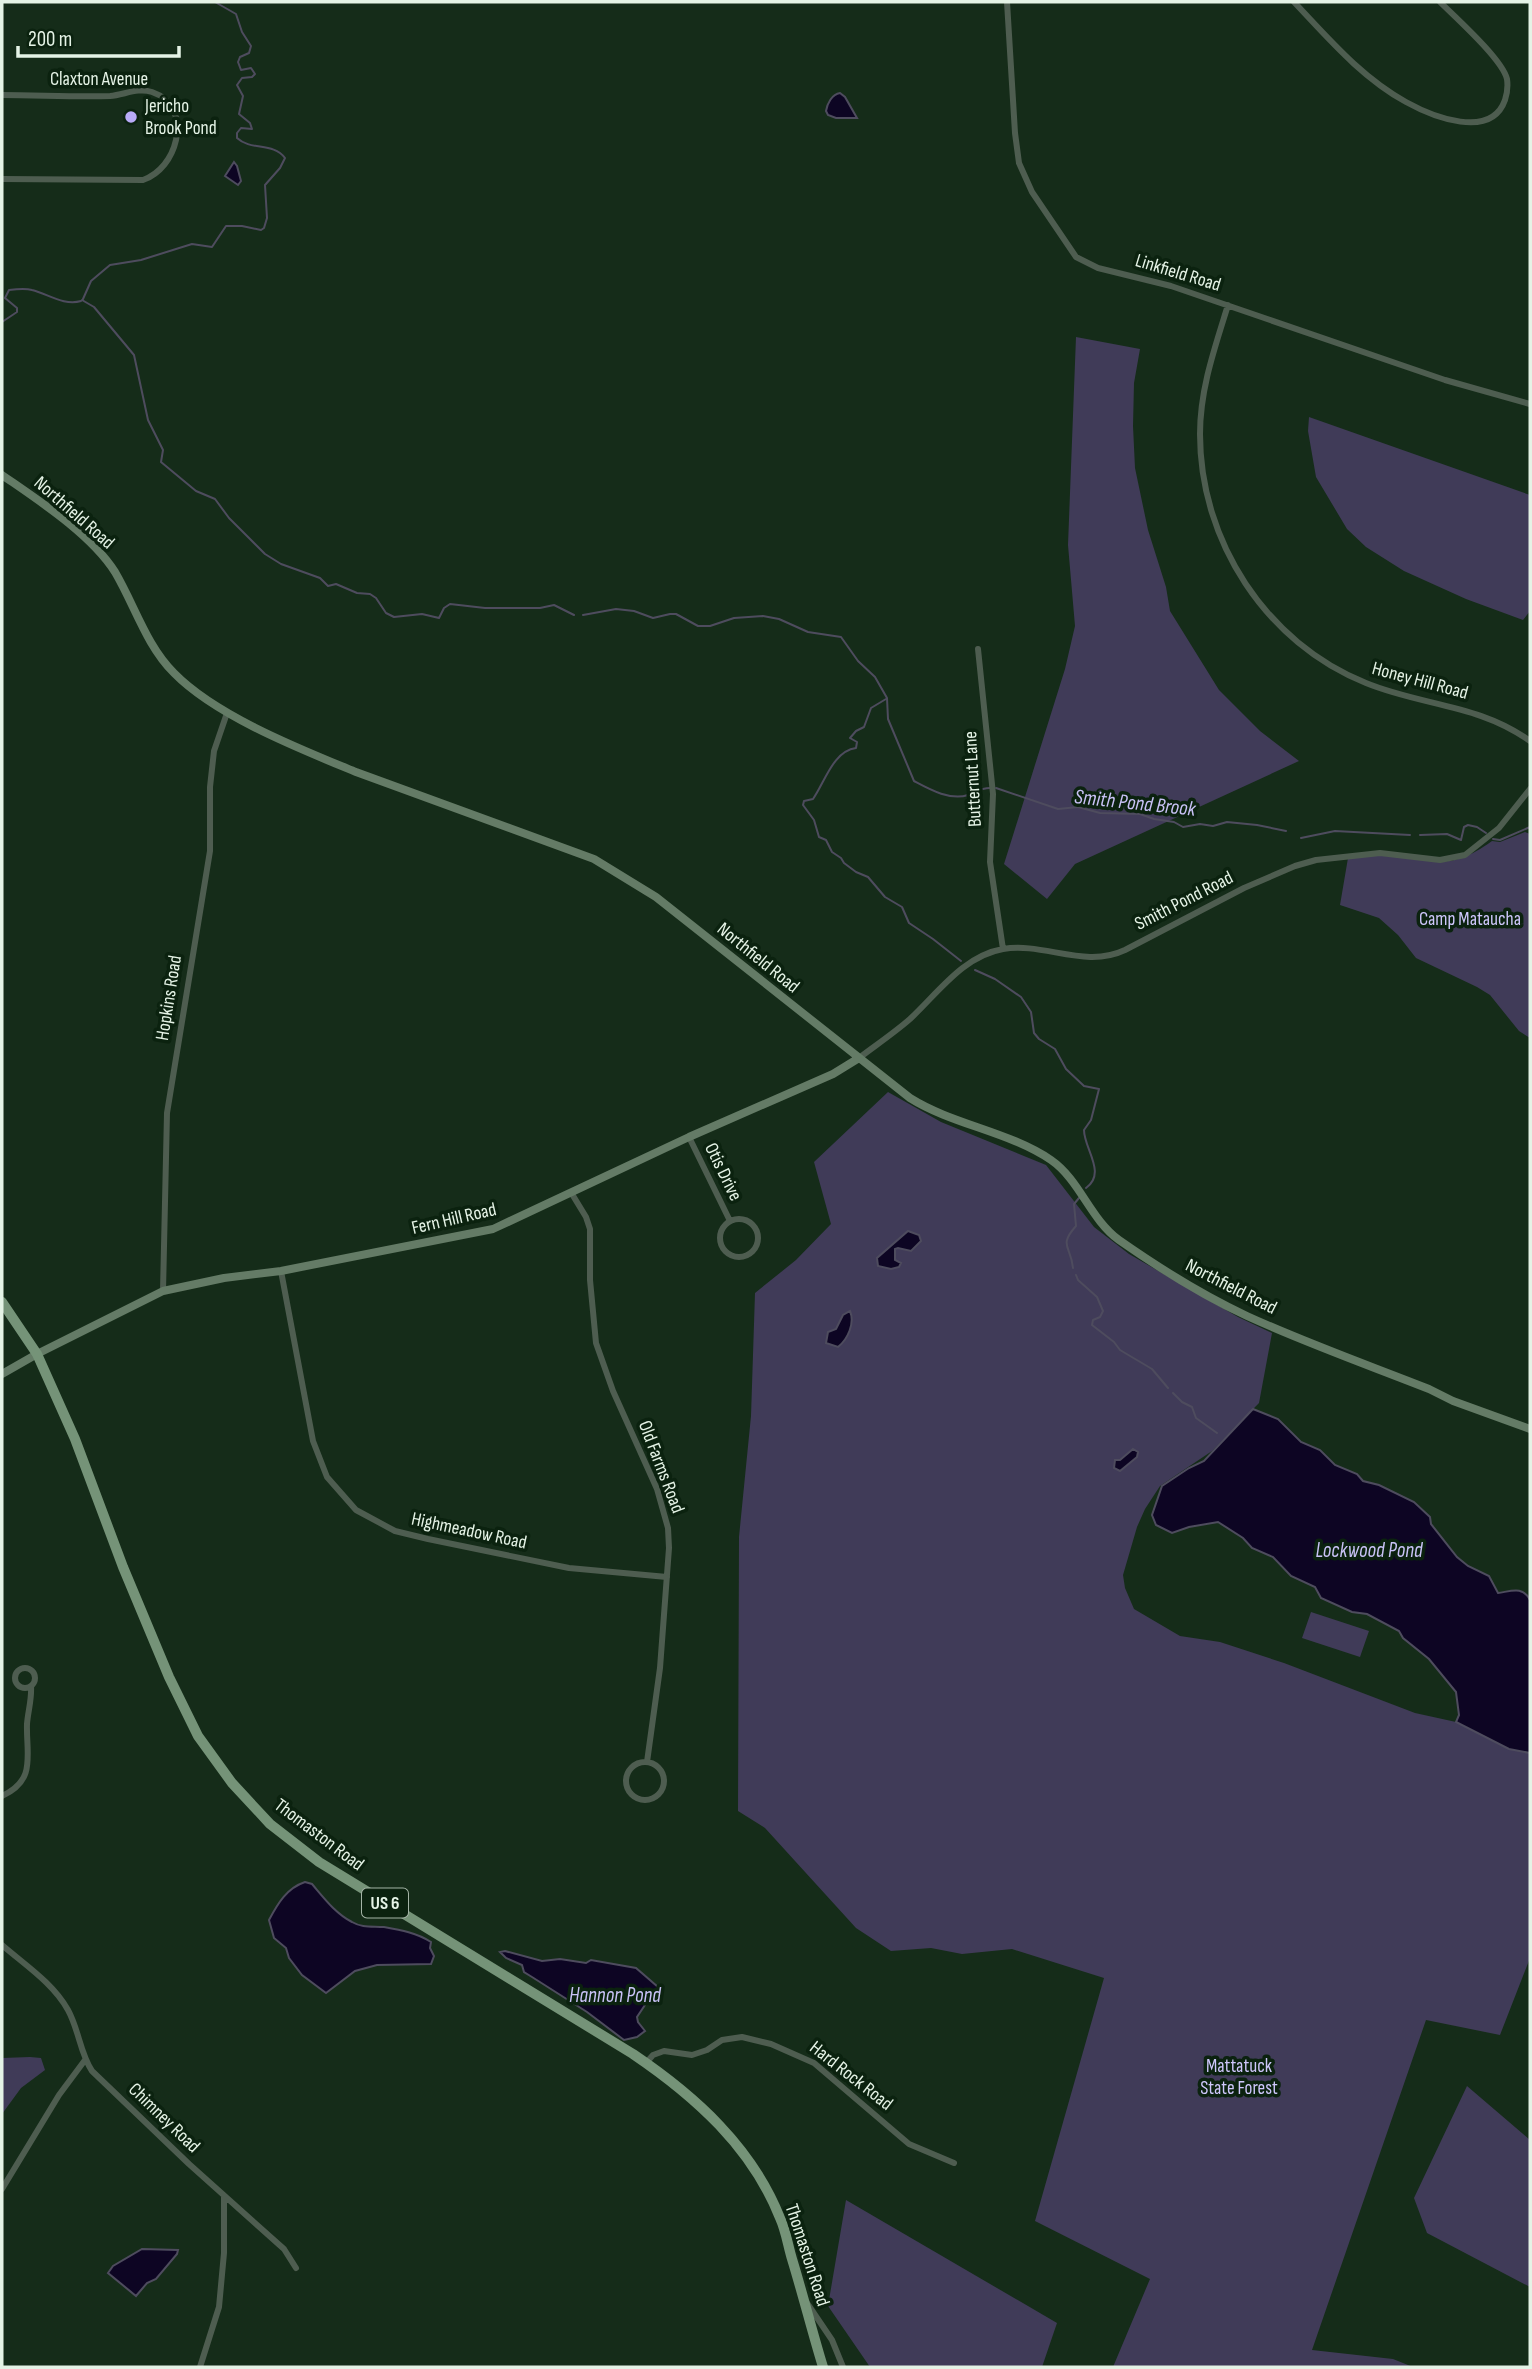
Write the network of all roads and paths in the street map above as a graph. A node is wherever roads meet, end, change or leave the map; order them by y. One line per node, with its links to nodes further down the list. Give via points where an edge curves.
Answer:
1 (1007, 2): 6 (street, Linkfield Road, via 1019,163 1074,254 1098,268)
2 (1294, 2): 3 (street, via 1378,85 1439,116 1471,123 1489,121 1502,108 1507,79 1500,65)
3 (1440, 2)
4 (2, 95): 5 (street, Claxton Avenue, via 151,92 170,104 177,123 172,152 160,170 143,180)
5 (2, 179)
6 (1228, 305): 7 (street, Linkfield Road, via 1445,380); 11 (street, Honey Hill Road, via 1202,406 1201,461 1217,528 1248,589 1290,636 1342,672 1378,688 1486,716)
7 (1530, 404)
8 (2, 475): 10 (street, Northfield Road, via 48,507 108,563 157,656)
9 (978, 649): 13 (street, Butternut Lane, via 992,787 989,862)
10 (226, 713): 14 (street, Northfield Road, via 346,768 594,859 656,897); 19 (street, Hopkins Road, via 214,751 210,850 167,1113)
11 (1530, 741)
12 (1530, 789): 13 (street, Smith Pond Road, via 1488,838 1458,858 1380,853 1317,860 1267,877 1125,950 1102,957)
13 (1003, 949): 14 (street, Smith Pond Road, via 968,964)
14 (859, 1058): 15 (street, Fern Hill Road, via 833,1074); 23 (street, Northfield Road, via 920,1104 1051,1160 1108,1231 1198,1290 1277,1329)
15 (689, 1137): 16 (street, Fern Hill Road); 17 (street, Otis Drive)
16 (572, 1194): 18 (street, Fern Hill Road, via 493,1229); 24 (street, Old Farms Road, via 590,1229 596,1343 664,1511)
17 (730, 1221): 17 (street, Otis Drive, via 721,1231 721,1246 732,1256 748,1255 757,1244 757,1229 746,1220)
18 (281, 1271): 19 (street, Fern Hill Road); 24 (street, Highmeadow Road, via 313,1441 327,1477 356,1510 395,1531 428,1539 569,1568)
19 (163, 1291): 21 (street, Fern Hill Road)
20 (2, 1302): 21 (main road, Thomaston Road / US 6)
21 (37, 1354): 22 (street, Fern Hill Road); 30 (main road, Thomaston Road / US 6, via 169,1677 198,1736 232,1783 270,1824 319,1862)
22 (2, 1374)
23 (1530, 1429)
24 (667, 1577): 26 (street, Old Farms Road)
25 (31, 1686): 27 (street, via 25,1777)
26 (647, 1762): 26 (street, via 660,1768 664,1784 655,1798 643,1801 632,1796 626,1778 631,1767)
27 (2, 1796)
28 (2, 1945): 29 (street, via 58,1993)
29 (85, 2060): 32 (street); 33 (street, Chimney Road)
30 (646, 2063): 31 (street, Hard Rock Road, via 653,2054 692,2055 722,2040 741,2037 771,2044 814,2063 909,2144); 35 (main road, Thomaston Road / US 6, via 698,2104 734,2140 757,2174 780,2218)
31 (954, 2163)
32 (2, 2189)
33 (224, 2197): 34 (street, Chimney Road, via 284,2249); 36 (street, via 219,2307)
34 (296, 2268)
35 (804, 2298): 37 (main road, Thomaston Road / US 6); 38 (street, via 832,2340)
36 (200, 2367)
37 (823, 2367)
38 (843, 2367)

